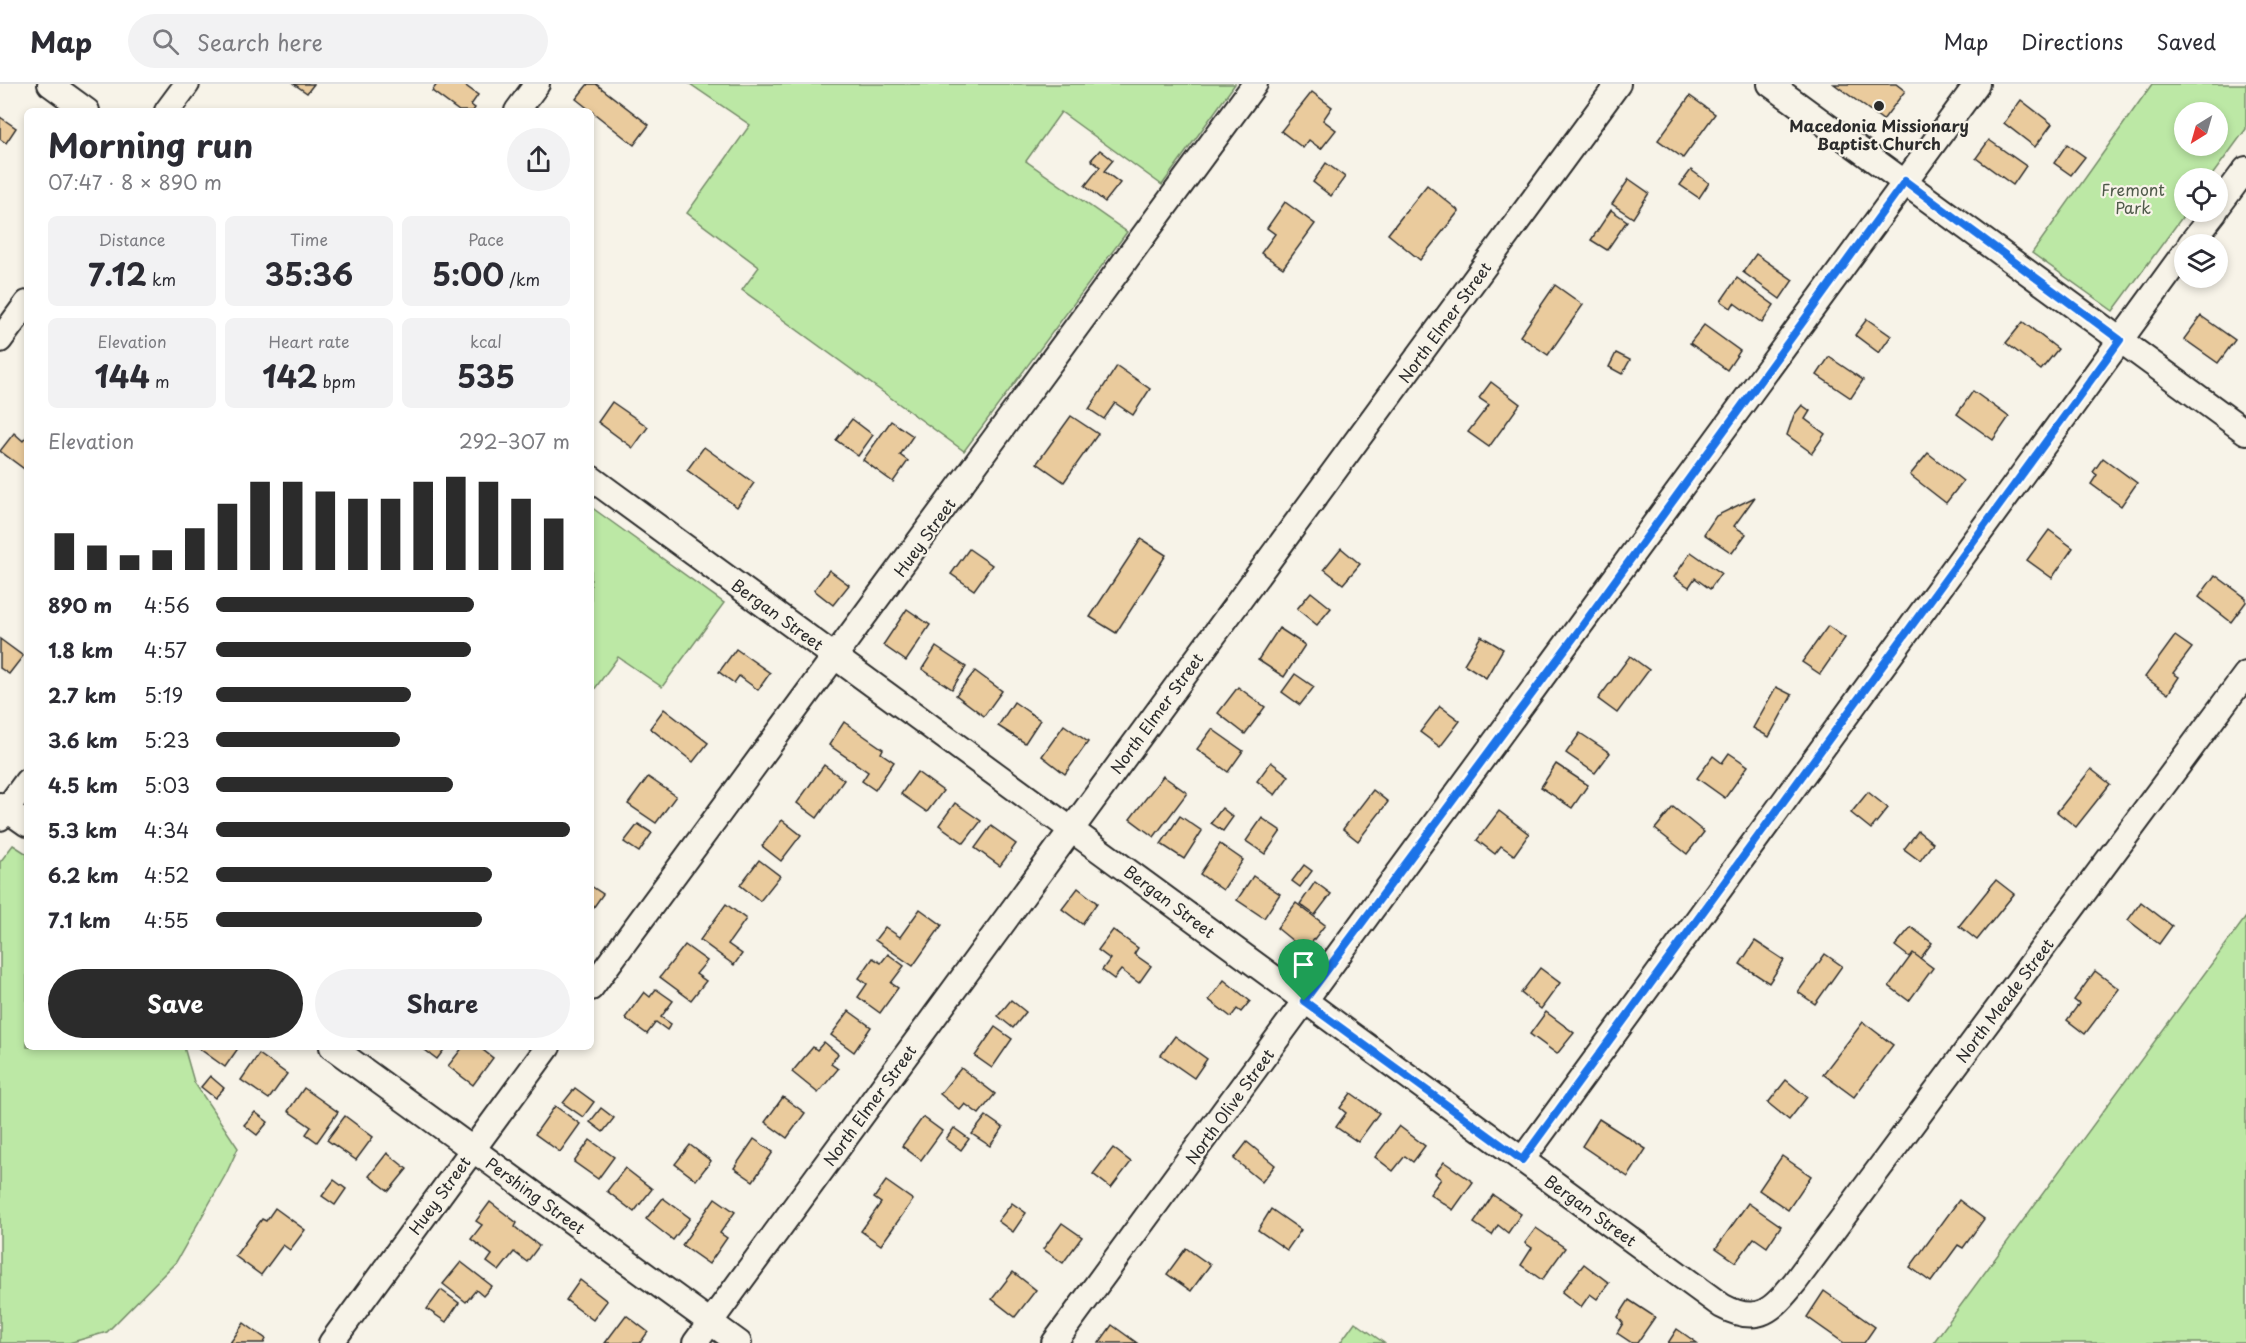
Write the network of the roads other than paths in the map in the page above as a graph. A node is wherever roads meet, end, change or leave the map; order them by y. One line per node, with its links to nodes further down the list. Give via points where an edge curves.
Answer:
1 (50, 84): 8 (street)
2 (187, 84): 9 (street)
3 (537, 84): 10 (street)
4 (1255, 84): 22 (street, Huey Street)
5 (1618, 84): 27 (street, North Elmer Street)
6 (1770, 84): 12 (street)
7 (1977, 84): 12 (street, North Olive Street)
8 (83, 108)
9 (169, 108)
10 (519, 108)
11 (2246, 169): 13 (street)
12 (1905, 181): 19 (street); 29 (street, North Olive Street)
13 (2228, 194)
14 (2207, 222): 15 (street)
15 (2198, 234)
16 (2174, 267): 19 (street)
17 (24, 307): 18 (street)
18 (0, 340)
19 (2120, 340): 20 (street); 33 (street)
20 (2246, 432)
21 (594, 480): 22 (street, Bergan Street)
22 (837, 656): 27 (street, Bergan Street); 28 (street, Huey Street)
23 (2246, 674): 34 (street, North Meade Street, via 1795,1282 1774,1307)
24 (24, 784): 25 (street)
25 (2, 810): 26 (street)
26 (24, 822)
27 (1072, 828): 29 (street, Bergan Street); 35 (street, North Elmer Street)
28 (594, 984)
29 (1304, 1001): 33 (street, Bergan Street); 39 (street, North Olive Street)
30 (336, 1050): 32 (street, Pershing Street)
31 (546, 1050): 32 (street, Huey Street)
32 (472, 1149): 35 (street, Pershing Street); 36 (street, Huey Street)
33 (1522, 1160): 34 (street, Bergan Street, via 1722,1306)
34 (1753, 1314)
35 (710, 1322): 37 (street, North Elmer Street); 38 (street, Pershing Street)
36 (331, 1343)
37 (695, 1343)
38 (739, 1343)
39 (1054, 1343)

